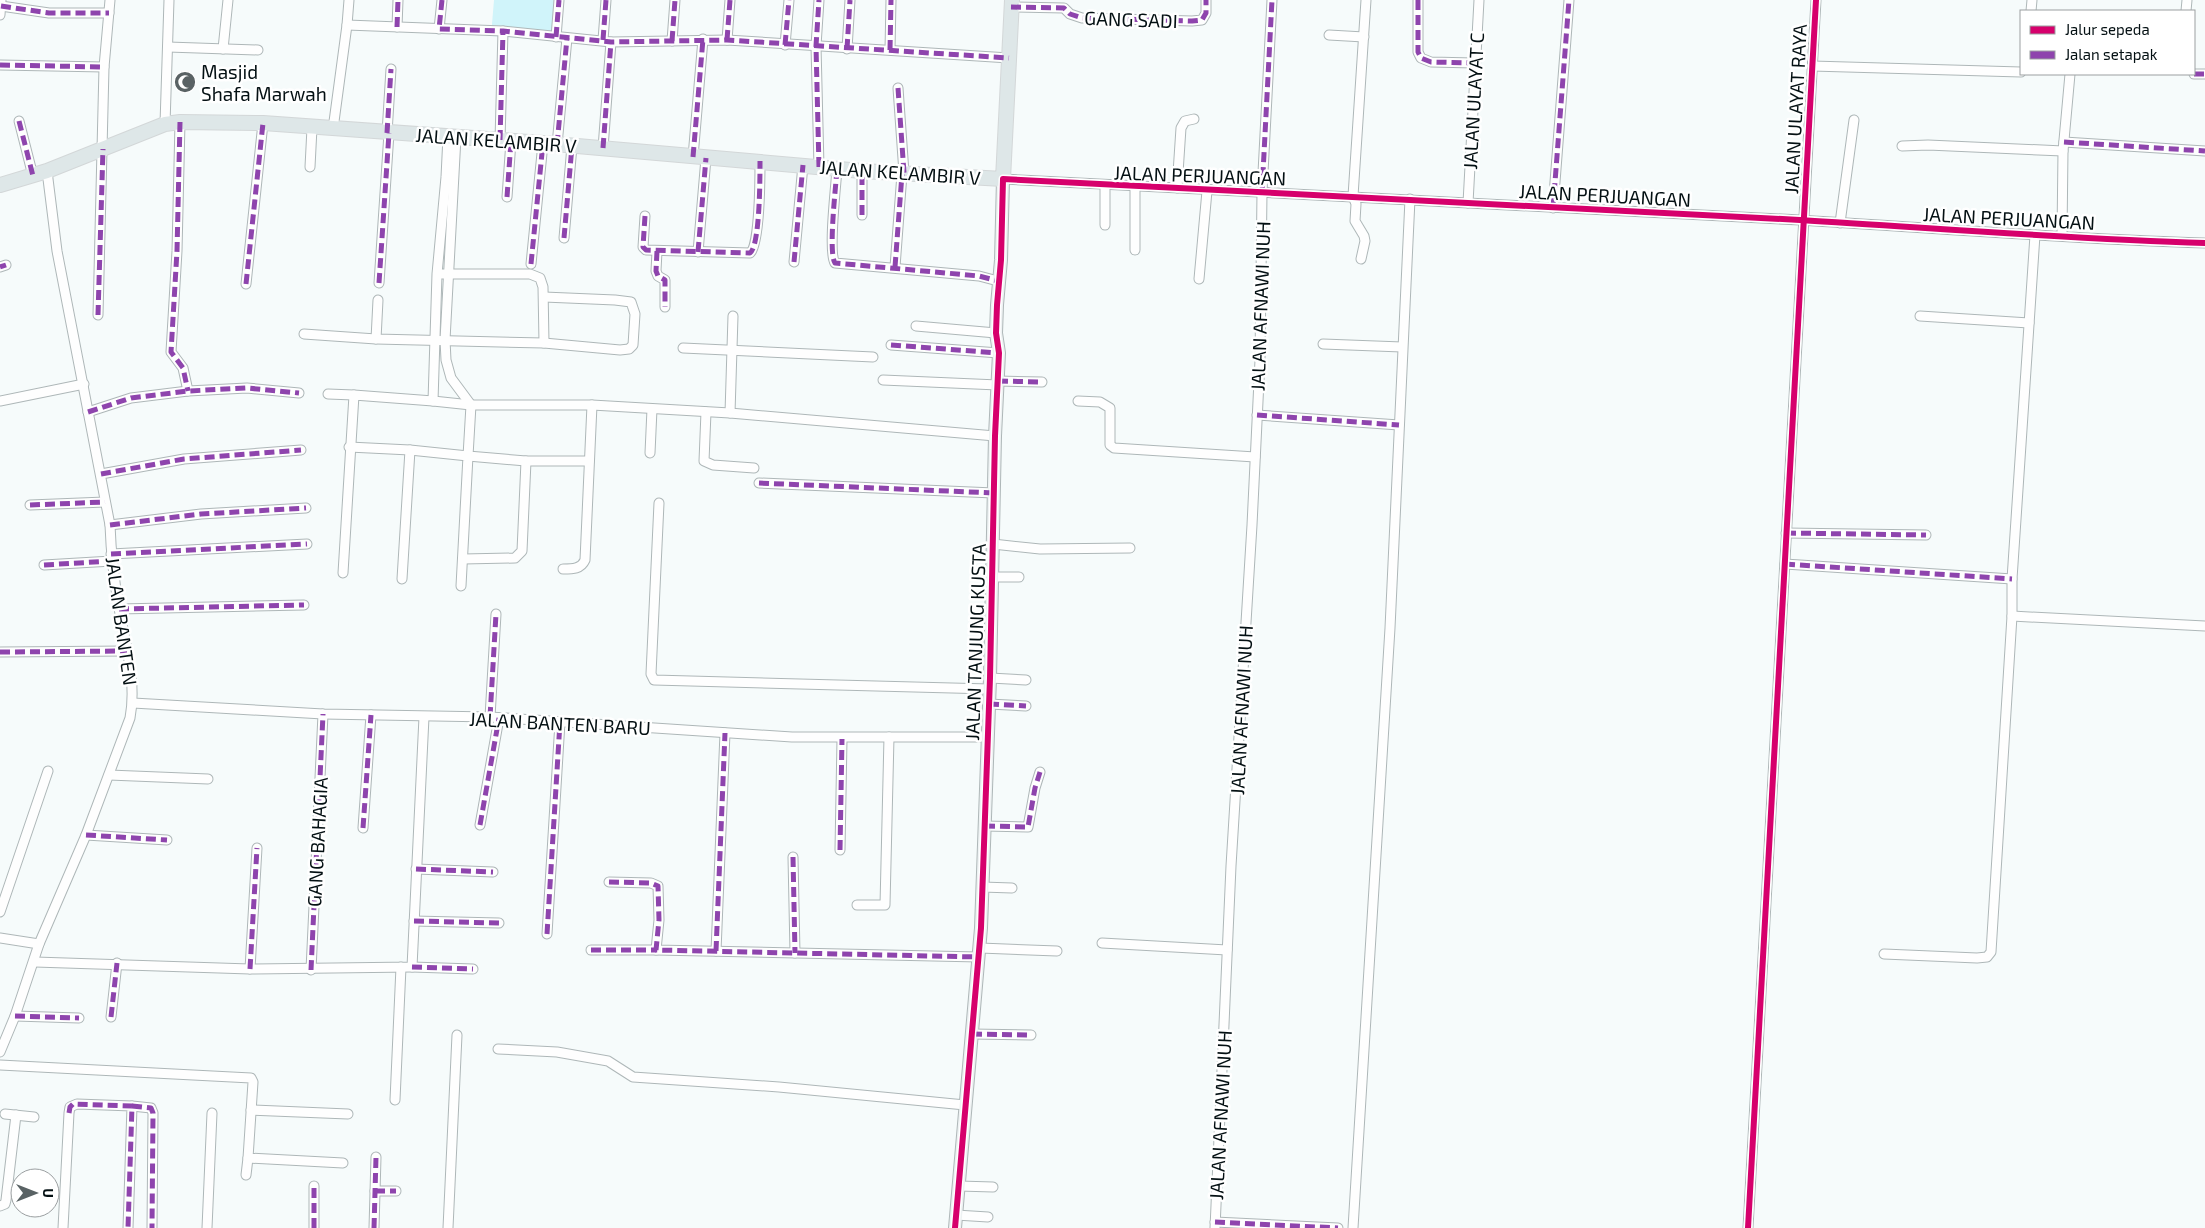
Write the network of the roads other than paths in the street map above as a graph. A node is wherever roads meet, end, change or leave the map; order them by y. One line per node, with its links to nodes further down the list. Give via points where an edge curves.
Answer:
1 (1, 0): 24 (street)
2 (110, 0): 25 (street)
3 (170, 0): 41 (street)
4 (228, 0): 42 (street)
5 (349, 0): 27 (street)
6 (398, 0): 28 (street)
7 (442, 0): 29 (street)
8 (559, 0): 32 (street)
9 (606, 0): 37 (street)
10 (675, 0): 38 (street)
11 (730, 0): 36 (street)
12 (789, 0): 39 (street)
13 (819, 0): 40 (street)
14 (850, 0): 43 (street)
15 (891, 0): 45 (street)
16 (1206, 0): 23 (street, GANG SADI, via 1206,13 1202,20 1192,21 1082,18 1064,8)
17 (1272, 0): 89 (street, JALAN AFNAWI NUH)
18 (1366, 0): 33 (street)
19 (1418, 0): 47 (street, via 1418,52 1421,58 1431,62)
20 (1479, 0): 47 (street, JALAN ULAYAT C)
21 (1569, 0): 94 (street)
22 (1816, 0): 49 (street, JALAN ULAYAT RAYA)
23 (1012, 4): 46 (main road)
24 (1, 6): 25 (street, via 49,13); 26 (street)
25 (109, 14): 50 (street)
26 (0, 15)
27 (347, 25): 28 (street); 62 (street)
28 (397, 27): 29 (street)
29 (439, 29): 30 (street)
30 (503, 31): 32 (street); 65 (street)
31 (1329, 36): 33 (street)
32 (556, 37): 34 (street)
33 (1364, 37): 90 (street)
34 (566, 38): 37 (street); 66 (street)
35 (703, 39): 36 (street); 38 (street); 73 (street)
36 (727, 40): 39 (street)
37 (607, 41): 38 (street); 70 (street)
38 (672, 41)
39 (785, 44): 40 (street)
40 (816, 46): 43 (street); 77 (street)
41 (168, 48): 42 (street); 59 (street)
42 (223, 49): 44 (street)
43 (847, 49): 45 (street)
44 (258, 50)
45 (890, 50): 46 (street)
46 (1009, 58): 83 (main road)
47 (1474, 63): 93 (street, JALAN ULAYAT C)
48 (0, 65): 50 (street)
49 (1812, 66): 52 (street); 97 (street, JALAN ULAYAT RAYA)
50 (104, 67): 71 (street)
51 (391, 69): 63 (street)
52 (2020, 72)
53 (2070, 75): 69 (street)
54 (898, 88): 81 (street)
55 (1194, 118): 87 (street, via 1185,122 1182,128)
56 (20, 120): 82 (street)
57 (1854, 120): 98 (street)
58 (180, 122): 59 (main road, JALAN KELAMBIR V); 60 (main road, JALAN KELAMBIR V); 144 (street, via 171,352 182,368)
59 (165, 124): 71 (main road, JALAN KELAMBIR V)
60 (263, 124): 61 (main road, JALAN KELAMBIR V); 115 (street)
61 (312, 128): 62 (main road, JALAN KELAMBIR V); 76 (street)
62 (333, 128): 63 (main road, JALAN KELAMBIR V)
63 (388, 133): 64 (main road, JALAN KELAMBIR V); 116 (street)
64 (452, 137): 65 (main road, JALAN KELAMBIR V); 111 (street); 112 (street)
65 (505, 140): 66 (main road, JALAN KELAMBIR V); 91 (street)
66 (550, 144): 67 (main road, JALAN KELAMBIR V); 109 (street)
67 (572, 146): 70 (main road, JALAN KELAMBIR V); 102 (street)
68 (1902, 146): 69 (street)
69 (2064, 146): 72 (street); 101 (street)
70 (603, 148): 73 (main road, JALAN KELAMBIR V)
71 (103, 149): 79 (main road, JALAN KELAMBIR V); 120 (street)
72 (2205, 151)
73 (700, 158): 74 (main road, JALAN KELAMBIR V); 106 (street)
74 (760, 161): 75 (main road, JALAN KELAMBIR V); 106 (street, via 758,220 753,250 744,254)
75 (802, 165): 77 (main road, JALAN KELAMBIR V); 108 (street)
76 (310, 167)
77 (819, 167): 78 (main road, JALAN KELAMBIR V)
78 (837, 169): 80 (main road, JALAN KELAMBIR V); 110 (street, via 834,262)
79 (47, 171): 82 (main road, JALAN KELAMBIR V); 143 (street, JALAN BANTEN, via 58,251)
80 (862, 171): 81 (main road, JALAN KELAMBIR V); 95 (street)
81 (903, 173): 83 (main road, JALAN KELAMBIR V); 110 (street)
82 (33, 176): 84 (main road, JALAN KELAMBIR V)
83 (1003, 179): 85 (street, JALAN PERJUANGAN); 114 (street, JALAN TANJUNG KUSTA)
84 (0, 185)
85 (1105, 186): 86 (street, JALAN PERJUANGAN); 99 (street)
86 (1136, 187): 87 (street, JALAN PERJUANGAN); 104 (street)
87 (1177, 188): 88 (street, JALAN PERJUANGAN)
88 (1207, 191): 89 (street, JALAN PERJUANGAN); 113 (street)
89 (1262, 192): 90 (street, JALAN PERJUANGAN); 157 (street, JALAN AFNAWI NUH)
90 (1353, 196): 92 (street, JALAN PERJUANGAN); 107 (street, via 1355,221 1365,241)
91 (507, 197)
92 (1410, 199): 93 (street, JALAN PERJUANGAN); 133 (street)
93 (1468, 203): 94 (street, JALAN PERJUANGAN)
94 (1553, 208): 97 (street, JALAN PERJUANGAN)
95 (862, 215)
96 (645, 216): 105 (street, via 644,249)
97 (1804, 220): 98 (street, JALAN PERJUANGAN); 177 (street, JALAN ULAYAT RAYA)
98 (1840, 224): 100 (street, JALAN PERJUANGAN)
99 (1105, 225)
100 (2035, 235): 101 (street, JALAN PERJUANGAN); 123 (street)
101 (2062, 236): 103 (street, JALAN PERJUANGAN)
102 (564, 238)
103 (2205, 243)
104 (1135, 250)
105 (657, 251): 106 (street); 119 (street, via 656,271 665,280)
106 (698, 252)
107 (1361, 259)
108 (794, 262)
109 (531, 264)
110 (895, 267): 114 (street)
111 (437, 274): 112 (street); 129 (street)
112 (448, 274): 117 (street, via 530,274 543,282); 128 (street)
113 (1199, 279)
114 (998, 281): 126 (street, JALAN TANJUNG KUSTA)
115 (246, 284)
116 (379, 284)
117 (544, 297): 130 (street); 130 (street, via 628,301 634,306 635,314 633,346 629,349)
118 (378, 300): 127 (street)
119 (665, 307)
120 (98, 314)
121 (733, 316): 135 (street)
122 (1920, 316): 123 (street)
123 (2029, 323): 191 (street)
124 (916, 326): 126 (street)
125 (304, 334): 127 (street)
126 (996, 334): 136 (street, JALAN TANJUNG KUSTA)
127 (376, 339): 129 (street)
128 (445, 340): 129 (street); 130 (street); 138 (street)
129 (433, 341): 141 (street)
130 (544, 343)
131 (1323, 344): 133 (street)
132 (891, 345): 136 (street)
133 (1402, 347): 158 (street)
134 (683, 348): 135 (street)
135 (730, 350): 137 (street); 156 (street)
136 (999, 353): 142 (street, JALAN TANJUNG KUSTA)
137 (873, 357)
138 (451, 378): 141 (street); 151 (street)
139 (883, 380): 142 (street)
140 (1042, 382): 142 (street)
141 (433, 383): 149 (street)
142 (998, 383): 159 (street, JALAN TANJUNG KUSTA)
143 (84, 384): 148 (street); 154 (street, JALAN BANTEN)
144 (188, 391): 145 (street, via 247,388); 154 (street, via 132,398)
145 (299, 394)
146 (328, 394): 147 (street)
147 (354, 395): 149 (street); 160 (street)
148 (0, 401)
149 (433, 401): 151 (street)
150 (1078, 401): 165 (street, via 1100,402 1110,408 1110,445 1114,448)
151 (471, 405): 152 (street); 164 (street)
152 (592, 405): 153 (street); 167 (street)
153 (652, 409): 155 (street); 163 (street)
154 (88, 412): 169 (street, JALAN BANTEN)
155 (706, 412): 156 (street); 168 (street, via 704,461 713,465)
156 (730, 413): 159 (street)
157 (1257, 415): 158 (street); 165 (street, JALAN AFNAWI NUH)
158 (1399, 425): 293 (street, via 1390,628)
159 (995, 436): 171 (street, JALAN TANJUNG KUSTA)
160 (349, 447): 162 (street); 187 (street)
161 (301, 450): 169 (street, via 184,459)
162 (410, 450): 164 (street); 190 (street)
163 (650, 453)
164 (468, 456): 166 (street); 183 (street)
165 (1255, 457): 241 (street, JALAN AFNAWI NUH)
166 (526, 461): 167 (street); 183 (street, via 522,551 515,558)
167 (590, 461): 186 (street, via 585,560 578,568)
168 (754, 468)
169 (101, 474): 172 (street, JALAN BANTEN)
170 (759, 483): 171 (street)
171 (994, 493): 180 (street, JALAN TANJUNG KUSTA)
172 (105, 502): 174 (street); 176 (street, JALAN BANTEN)
173 (658, 503): 201 (street, via 651,674 654,680)
174 (30, 505)
175 (306, 508): 176 (street, via 201,514)
176 (110, 525): 182 (street, JALAN BANTEN)
177 (1786, 533): 178 (street); 185 (street, JALAN ULAYAT RAYA)
178 (1926, 535)
179 (307, 544): 182 (street)
180 (993, 544): 181 (street, via 1040,549); 188 (street, JALAN TANJUNG KUSTA)
181 (1130, 548)
182 (112, 557): 184 (street); 194 (street, JALAN BANTEN)
183 (463, 559): 192 (street)
184 (44, 564)
185 (1785, 564): 191 (street); 294 (street, JALAN ULAYAT RAYA)
186 (563, 569)
187 (343, 573)
188 (992, 577): 189 (street); 201 (street, JALAN TANJUNG KUSTA)
189 (1019, 577)
190 (402, 579)
191 (2012, 579): 196 (street)
192 (461, 586)
193 (304, 605): 194 (street)
194 (119, 609): 198 (street, JALAN BANTEN)
195 (496, 614): 208 (street)
196 (2012, 616): 197 (street); 246 (street, via 1990,955 1977,958)
197 (2205, 626)
198 (127, 650): 199 (street); 202 (street, JALAN BANTEN)
199 (0, 652)
200 (1026, 680): 201 (street)
201 (990, 683): 203 (street, JALAN TANJUNG KUSTA)
202 (133, 703): 205 (street, JALAN BANTEN BARU); 216 (street, JALAN BANTEN)
203 (989, 704): 204 (street); 212 (street, JALAN TANJUNG KUSTA)
204 (1026, 706)
205 (324, 714): 206 (street, JALAN BANTEN BARU); 253 (street, GANG BAHAGIA)
206 (371, 714): 207 (street, JALAN BANTEN BARU); 220 (street)
207 (424, 717): 208 (street, JALAN BANTEN BARU); 226 (street)
208 (494, 718): 209 (street, JALAN BANTEN BARU); 218 (street)
209 (560, 722): 210 (street, JALAN BANTEN BARU); 235 (street)
210 (725, 733): 213 (street, JALAN BANTEN BARU); 242 (street)
211 (889, 737): 212 (street, JALAN BANTEN BARU); 213 (street, JALAN BANTEN BARU); 231 (street, via 889,905)
212 (987, 737): 219 (street, JALAN TANJUNG KUSTA)
213 (842, 739): 224 (street)
214 (48, 771): 232 (street)
215 (1040, 772): 219 (street, via 1028,827)
216 (109, 774): 217 (street); 221 (street, JALAN BANTEN)
217 (208, 779)
218 (480, 825)
219 (985, 826): 229 (street, JALAN TANJUNG KUSTA)
220 (363, 828)
221 (86, 835): 222 (street); 238 (street, JALAN BANTEN)
222 (167, 840)
223 (257, 848): 251 (street)
224 (840, 850)
225 (793, 857): 244 (street)
226 (416, 869): 227 (street); 233 (street)
227 (493, 872)
228 (609, 882): 240 (street, via 658,886)
229 (982, 887): 230 (street); 245 (street, JALAN TANJUNG KUSTA)
230 (1012, 888)
231 (857, 905)
232 (0, 912)
233 (414, 921): 234 (street); 250 (street)
234 (499, 923)
235 (547, 934)
236 (0, 938): 238 (street)
237 (1102, 943): 241 (street)
238 (40, 944): 247 (street, JALAN BANTEN)
239 (591, 950): 240 (street)
240 (656, 950): 242 (street)
241 (1227, 950): 284 (street, JALAN AFNAWI NUH)
242 (716, 951): 244 (street)
243 (1057, 951): 245 (street)
244 (795, 953): 245 (street)
245 (979, 953): 257 (street, JALAN TANJUNG KUSTA)
246 (1884, 954)
247 (35, 962): 248 (street); 254 (street, JALAN BANTEN)
248 (116, 963): 251 (street); 255 (street)
249 (400, 967): 250 (street); 253 (street); 263 (street)
250 (412, 968): 252 (street)
251 (250, 969): 253 (street)
252 (473, 969)
253 (311, 970)
254 (15, 1016): 256 (street); 261 (street, JALAN BANTEN)
255 (111, 1017)
256 (79, 1018)
257 (972, 1034): 259 (street); 264 (street, JALAN TANJUNG KUSTA)
258 (457, 1035): 291 (street)
259 (1031, 1035)
260 (498, 1048): 264 (street, via 557,1052 608,1061 633,1078 779,1087)
261 (0, 1052)
262 (0, 1065): 266 (street, via 249,1077 253,1082)
263 (395, 1100)
264 (965, 1105): 277 (street, JALAN TANJUNG KUSTA)
265 (132, 1106): 285 (street, via 77,1104 70,1107); 286 (street); 287 (street, via 148,1107 153,1113)
266 (251, 1110): 269 (street); 273 (street)
267 (212, 1113): 288 (street)
268 (5, 1114): 270 (street)
269 (348, 1114)
270 (16, 1115): 271 (street); 281 (street, via 6,1200)
271 (34, 1117)
272 (376, 1157): 279 (street)
273 (248, 1158): 274 (street); 275 (street)
274 (343, 1163)
275 (246, 1175)
276 (314, 1186): 289 (street)
277 (959, 1186): 278 (street); 283 (street, JALAN TANJUNG KUSTA)
278 (993, 1187)
279 (375, 1191): 280 (street); 290 (street)
280 (396, 1191)
281 (0, 1206)
282 (988, 1217): 283 (street)
283 (955, 1222)
284 (1215, 1225): 292 (street)
285 (63, 1228)
286 (128, 1228)
287 (152, 1228)
288 (207, 1228)
289 (314, 1228)
290 (374, 1228)
291 (448, 1228)
292 (1338, 1228)
293 (1353, 1228)
294 (1748, 1228)

